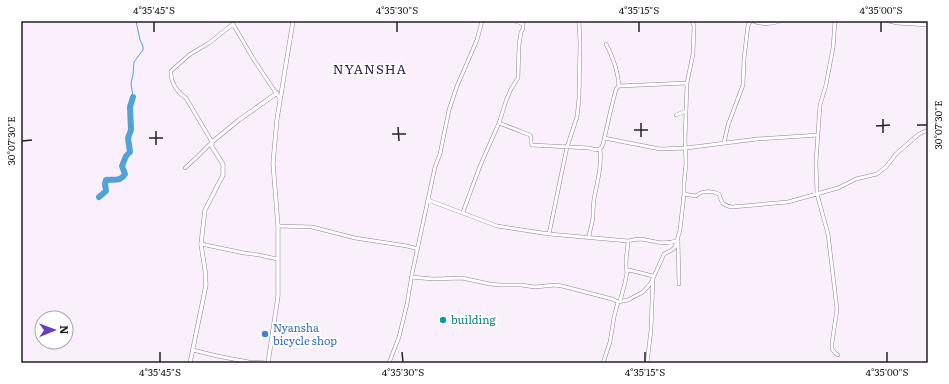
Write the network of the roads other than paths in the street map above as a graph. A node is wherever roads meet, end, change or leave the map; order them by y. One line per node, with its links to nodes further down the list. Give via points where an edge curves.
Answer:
1 (293, 21): 16 (street)
2 (482, 21): 31 (street, via 449,110)
3 (515, 21): 19 (street, via 523,24 519,45 518,78 511,89)
4 (579, 21): 25 (street, via 578,98 576,117)
5 (692, 21): 13 (street, via 693,54)
6 (752, 21): 7 (street); 24 (street, via 748,25 743,85)
7 (780, 21)
8 (835, 21): 21 (street, via 833,48 820,105)
9 (889, 21): 11 (street)
10 (232, 23): 15 (street); 23 (street, via 209,43 189,55 171,71 170,76)
11 (928, 25)
12 (606, 44): 14 (street, via 618,73)
13 (686, 83): 14 (street); 17 (street)
14 (619, 86): 22 (street, via 616,89)
15 (277, 94): 16 (street); 23 (street)
16 (280, 99): 33 (street, via 273,163)
17 (686, 111): 18 (street); 26 (street)
18 (676, 115)
19 (499, 123): 25 (street, via 530,135 532,145); 32 (street)
20 (928, 130): 30 (street, via 896,154 881,172)
21 (818, 135): 24 (street); 30 (street)
22 (604, 138): 26 (street, via 660,149); 27 (street)
23 (212, 142): 28 (street); 38 (street, via 223,164 223,175 205,210)
24 (724, 143): 26 (street)
25 (567, 147): 27 (street); 34 (street)
26 (686, 148): 29 (street)
27 (600, 149): 35 (street, via 599,178)
28 (184, 168)
29 (684, 194): 30 (street, via 696,196 701,192 715,192 719,194 722,203 732,207 788,202); 37 (street)
30 (817, 194): 47 (street, via 828,234 837,309 832,349)
31 (428, 200): 32 (street); 39 (street)
32 (463, 212): 34 (street, via 497,226)
33 (278, 226): 39 (street, via 312,227); 40 (street)
34 (549, 234): 35 (street)
35 (589, 236): 36 (street)
36 (628, 240): 37 (street, via 670,243); 41 (street)
37 (678, 240): 42 (street, via 675,247 662,257); 44 (street)
38 (201, 244): 40 (street); 46 (street, via 206,285)
39 (418, 249): 43 (street)
40 (277, 259): 49 (street, via 278,296)
41 (626, 272): 42 (street, via 629,270); 45 (street, via 626,283)
42 (654, 276): 45 (street, via 642,292); 52 (street)
43 (412, 277): 45 (street, via 462,278 500,286 555,285); 50 (street, via 399,337)
44 (679, 284)
45 (619, 302): 51 (street)
46 (193, 350): 48 (street); 49 (street, via 249,362)
47 (838, 354)
48 (190, 363)
49 (268, 363)
50 (389, 363)
51 (603, 363)
52 (647, 363)

